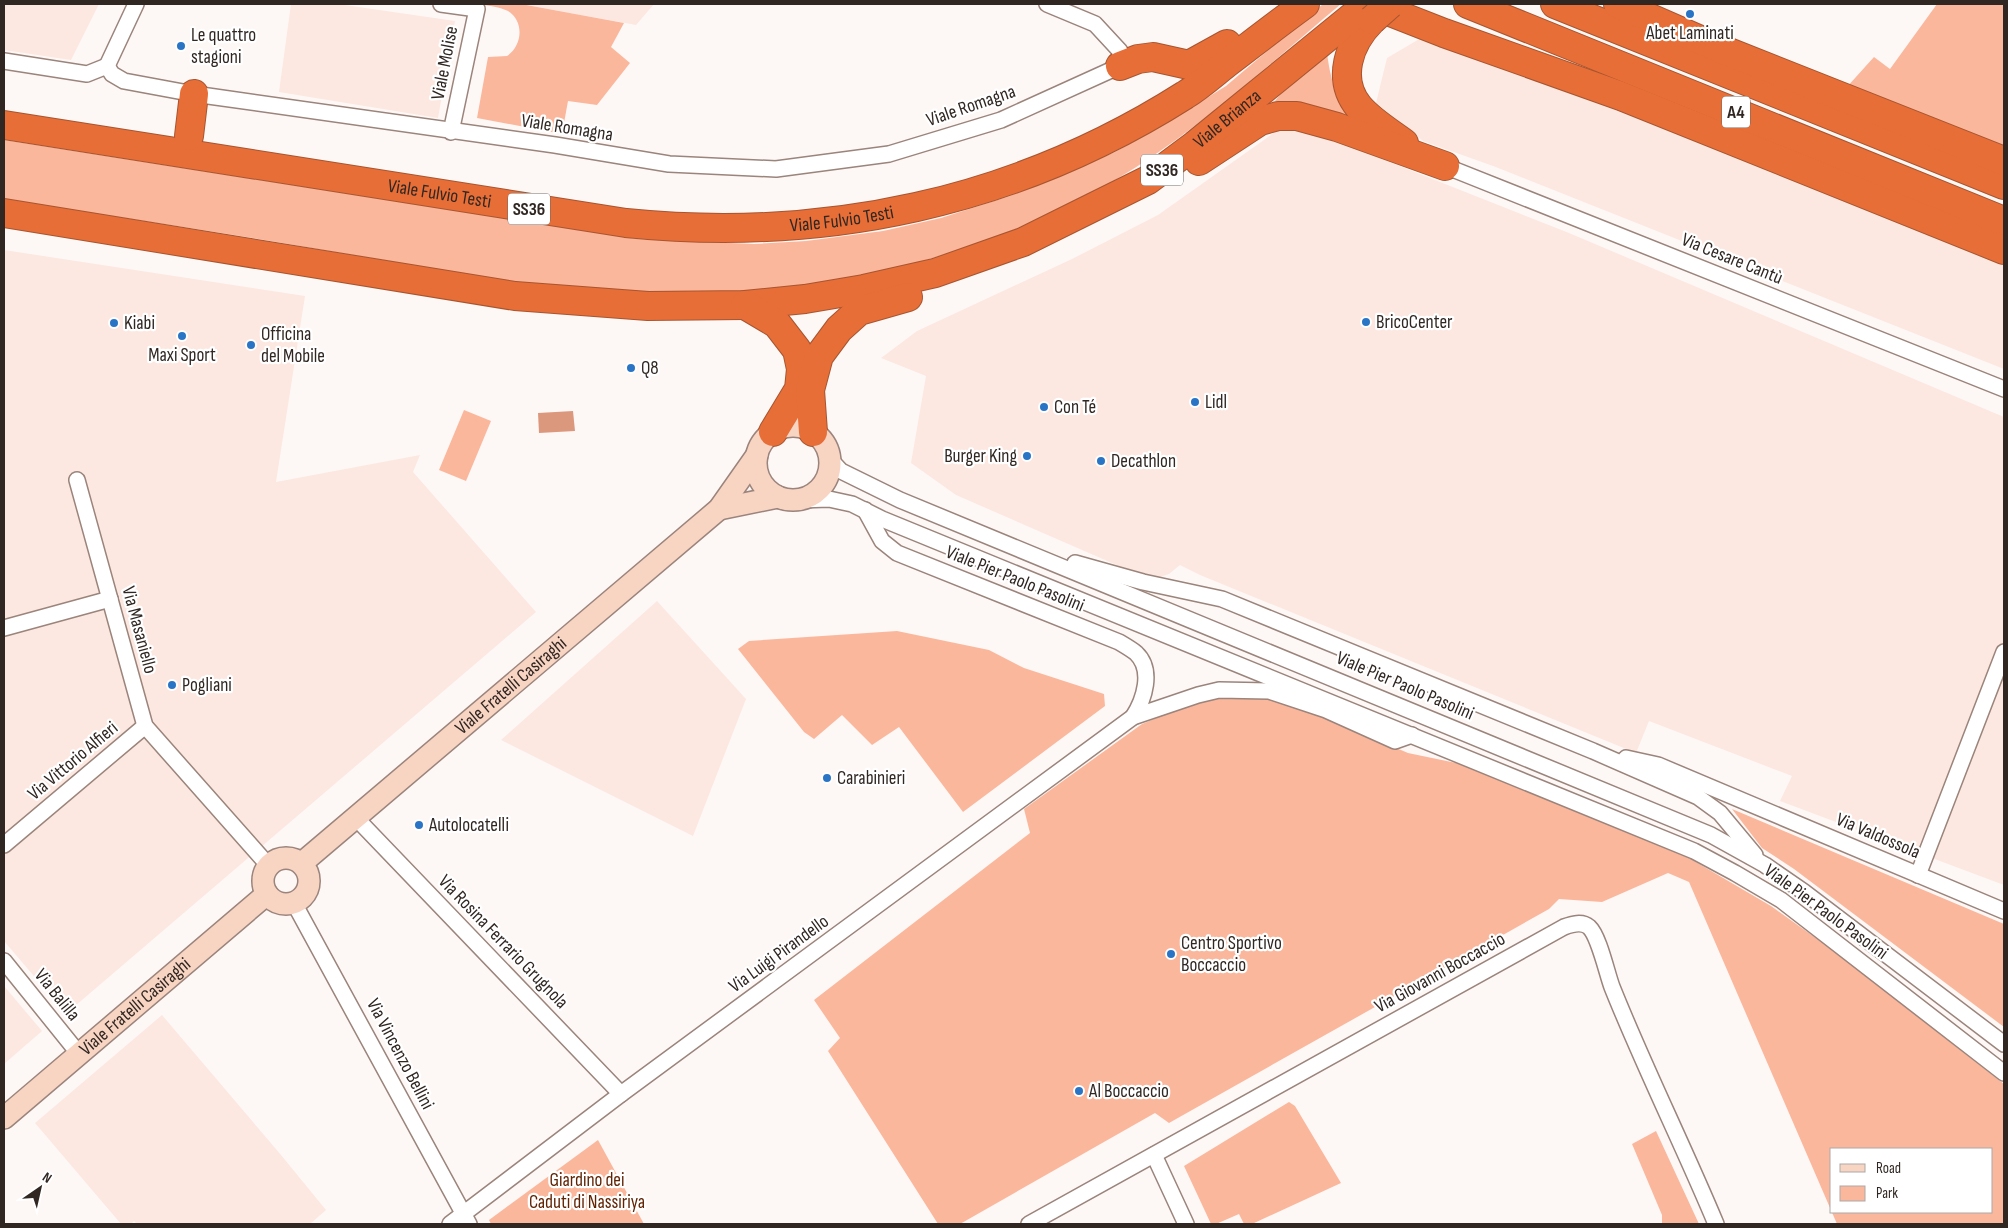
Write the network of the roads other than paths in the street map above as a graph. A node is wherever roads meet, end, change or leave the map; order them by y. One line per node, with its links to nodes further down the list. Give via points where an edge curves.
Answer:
1 (136, 4): 11 (street)
2 (441, 4): 16 (street, Viale Molise, via 476,9)
3 (1047, 4): 12 (street, via 1096,24 1120,51)
4 (1300, 4): 12 (highway, via 1250,29 1195,63 1185,65 1146,57)
5 (1305, 4): 20 (highway, Viale Fulvio Testi / SS36, via 1187,94 1105,140 999,185 873,216 803,225 678,228 626,223)
6 (1468, 4): 24 (highway, A4)
7 (1555, 4): 22 (highway, A4)
8 (1618, 4): 18 (highway, via 1721,49)
9 (1371, 9): 19 (highway, via 1348,60 1348,83 1352,95 1359,106 1389,132); 21 (highway, Viale Brianza / SS36); 25 (highway, via 1621,96)
10 (4, 61): 11 (street, via 87,74)
11 (106, 66): 13 (street, Viale Romagna, via 124,81)
12 (1120, 66): 16 (street, Viale Romagna, via 1001,120 888,154 776,169 669,164)
13 (194, 94): 16 (street, Viale Romagna); 17 (highway)
14 (4, 126): 15 (highway, Viale Fulvio Testi / SS36)
15 (32, 130): 17 (highway, via 72,118); 20 (highway, Viale Fulvio Testi / SS36)
16 (452, 132)
17 (189, 136): 20 (highway, via 280,150)
18 (2004, 161)
19 (1445, 166): 21 (highway, via 1329,125 1297,116 1278,116 1260,122 1174,178); 28 (street, Via Cesare Cantù)
20 (320, 176)
21 (1148, 180): 26 (highway, Viale Brianza / SS36, via 1023,242)
22 (2004, 185)
23 (4, 213): 27 (highway, SS36, via 515,296 648,306)
24 (2004, 221)
25 (2004, 250)
26 (936, 273): 27 (highway, SS36, via 805,299); 30 (highway, via 924,292 859,311 839,329 819,356 810,390)
27 (745, 305): 29 (highway, via 777,324 797,350 801,369 799,389)
28 (2004, 389)
29 (773, 432): 30 (street, via 786,427 800,427); 31 (street, via 762,442)
30 (813, 432): 32 (street, via 824,443)
31 (757, 455): 34 (street, via 756,468 760,480); 36 (street, Viale Fratelli Casiraghi)
32 (829, 458): 35 (street, via 829,472 823,484); 38 (street, Viale Pier Paolo Pasolini, via 841,471 900,500)
33 (76, 480): 39 (street, Via Masaniello)
34 (778, 497): 35 (street); 36 (street, Viale Fratelli Casiraghi)
35 (800, 500): 37 (street, Viale Pier Paolo Pasolini, via 829,499)
36 (719, 509): 47 (street, Viale Fratelli Casiraghi)
37 (865, 510): 42 (street, Viale Pier Paolo Pasolini, via 882,540 897,553 1119,642 1137,654 1144,668 1146,688); 44 (street, Viale Pier Paolo Pasolini)
38 (1026, 551): 45 (street, Viale Pier Paolo Pasolini, via 1222,599); 51 (street, Viale Pier Paolo Pasolini, via 1712,835)
39 (110, 599): 40 (street); 43 (street, Via Masaniello)
40 (4, 628)
41 (2004, 652): 52 (street)
42 (1133, 717): 44 (street, via 1219,690 1269,691 1326,710 1395,741); 60 (street, Via Luigi Pirandello)
43 (144, 726): 48 (street, Via Vittorio Alfieri); 50 (street, Via Masaniello)
44 (1412, 735): 59 (street, Viale Pier Paolo Pasolini, via 1694,851 1735,873 1781,900)
45 (1593, 751): 46 (street, Viale Pier Paolo Pasolini, via 1658,765); 51 (street, Viale Pier Paolo Pasolini, via 1698,797 1720,813)
46 (1735, 798): 52 (street, Via Valdossola)
47 (356, 818): 49 (street, Viale Fratelli Casiraghi); 60 (street, Via Rosina Ferrario Grugnola)
48 (4, 845)
49 (302, 863): 50 (street, via 287,857); 54 (street, via 310,877 309,885 306,893)
50 (268, 865): 53 (street, via 262,880)
51 (1765, 865): 57 (street, Viale Pier Paolo Pasolini)
52 (1918, 874): 55 (street, Via Valdossola)
53 (267, 894): 54 (street, via 278,903); 58 (street, Viale Fratelli Casiraghi)
54 (294, 903): 63 (street, Via Vincenzo Bellini)
55 (2004, 911)
56 (4, 961): 58 (street, Via Balilla)
57 (2004, 1044)
58 (79, 1054): 61 (street, Viale Fratelli Casiraghi)
59 (2004, 1073)
60 (621, 1094): 63 (street, Via Luigi Pirandello)
61 (4, 1118)
62 (1154, 1155): 65 (street, Via Giovanni Boccaccio); 66 (street); 67 (street, Via Giovanni Boccaccio, via 1564,927 1584,924 1595,935 1612,987)
63 (466, 1219): 64 (street, Via Luigi Pirandello)
64 (450, 1224)
65 (1029, 1224)
66 (1186, 1224)
67 (1716, 1224)

